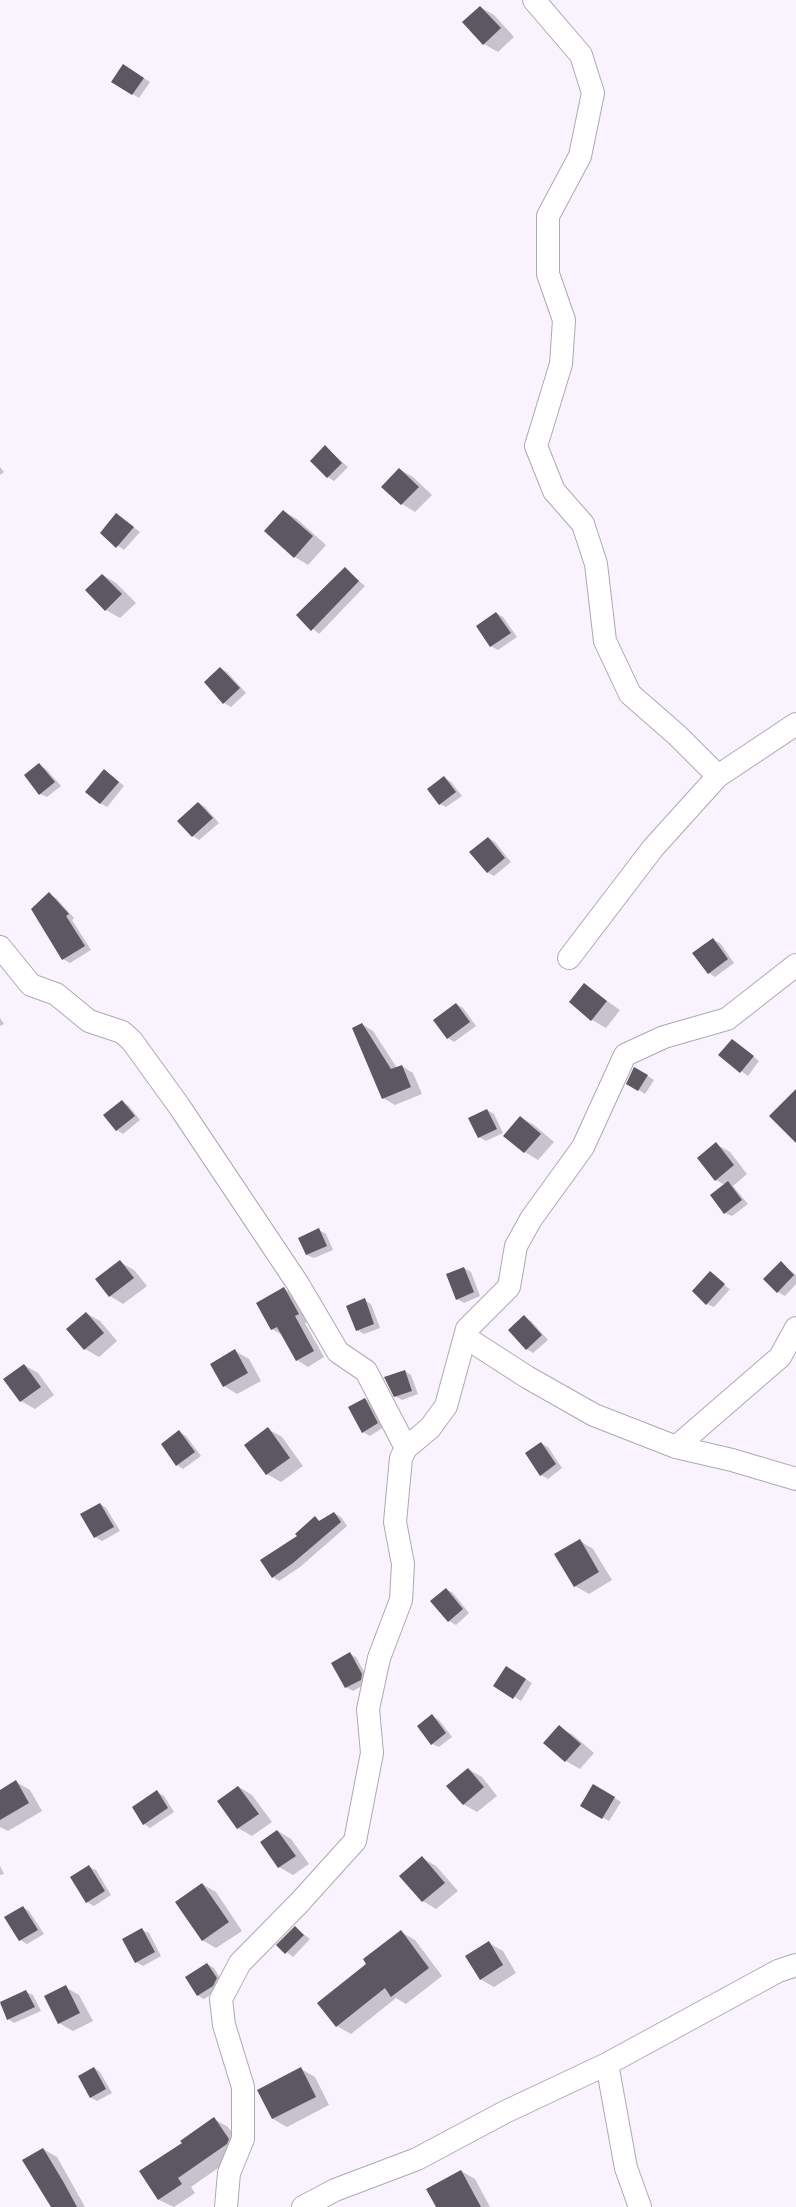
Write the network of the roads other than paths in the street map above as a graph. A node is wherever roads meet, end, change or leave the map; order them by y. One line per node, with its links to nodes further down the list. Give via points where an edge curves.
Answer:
1 (534, 0): 3 (street, via 581,55 593,93 580,156 548,216 548,274 564,320 561,364 536,446 554,491 583,524 596,564 604,641 630,694)
2 (796, 724): 3 (street)
3 (718, 776): 5 (street, via 653,848)
4 (0, 946): 10 (street, via 31,985 56,994 89,1021 122,1032 132,1041 298,1284 338,1352 366,1372)
5 (569, 958)
6 (796, 964): 8 (street, via 727,1019 664,1037 625,1055 583,1147 531,1219 516,1246 509,1287 467,1329)
7 (796, 1328): 9 (street, via 780,1357)
8 (465, 1337): 9 (street, via 594,1415); 10 (street, via 446,1406 430,1428)
9 (676, 1447): 11 (street)
10 (406, 1448): 14 (street, via 401,1458 395,1522 403,1564 401,1600 379,1658 368,1710 372,1753 355,1841 240,1964 221,1999 224,2025 243,2087 243,2139 229,2172)
11 (796, 1479)
12 (796, 1965): 13 (street, via 778,1971)
13 (607, 2064): 15 (street, via 505,2112 417,2159 335,2190); 16 (street, via 626,2168)
14 (226, 2207)
15 (302, 2207)
16 (640, 2207)

